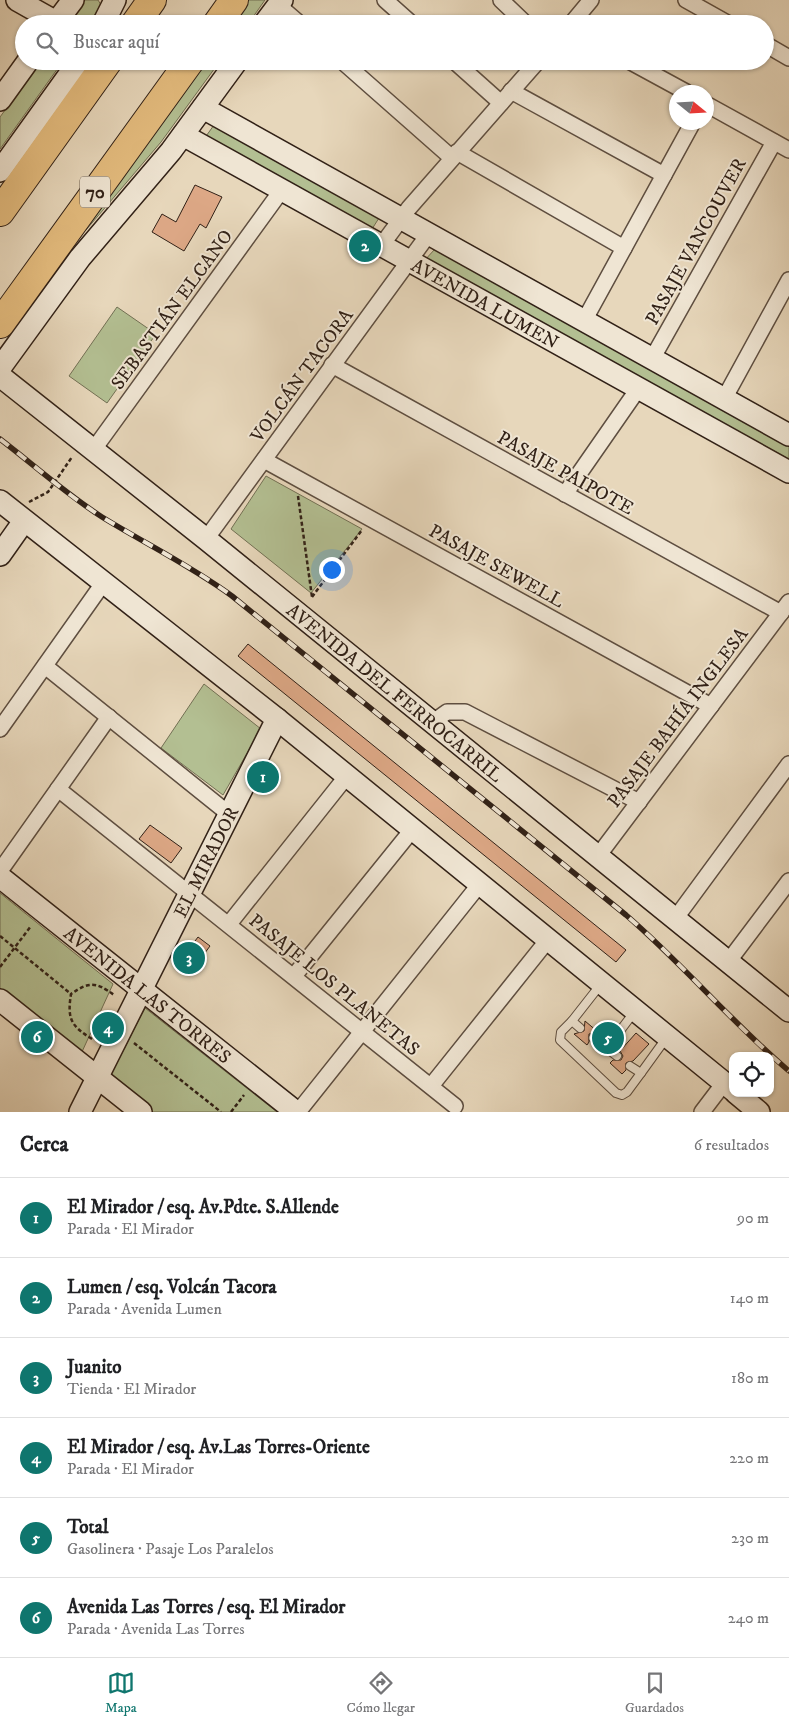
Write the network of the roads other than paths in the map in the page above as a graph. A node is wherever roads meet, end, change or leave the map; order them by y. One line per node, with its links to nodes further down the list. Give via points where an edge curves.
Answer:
1 (17, 0): 10 (street)
2 (73, 0): 11 (street)
3 (152, 0): 12 (highway)
4 (234, 0): 13 (highway)
5 (385, 0): 16 (street)
6 (501, 0): 17 (street)
7 (592, 0): 18 (street)
8 (686, 0): 19 (street)
9 (280, 2): 14 (street); 15 (street)
10 (42, 15)
11 (61, 15)
12 (141, 15)
13 (223, 15)
14 (271, 15)
15 (292, 15)
16 (402, 15)
17 (517, 15)
18 (579, 15)
19 (713, 15)
20 (774, 49): 21 (street)
21 (789, 58)
22 (22, 70): 33 (street)
23 (73, 70): 42 (street)
24 (102, 70): 45 (highway)
25 (183, 70): 53 (highway, 70)
26 (230, 70): 35 (street)
27 (353, 70): 41 (street)
28 (464, 70): 34 (street)
29 (530, 70): 32 (street)
30 (646, 70): 31 (street)
31 (673, 85)
32 (511, 91): 34 (street); 43 (street)
33 (0, 100)
34 (501, 103): 41 (street)
35 (203, 108): 38 (street); 46 (street, AVENIDA LUMEN)
36 (714, 108): 39 (street)
37 (689, 130): 43 (street)
38 (183, 135): 44 (street, AVENIDA LUMEN); 56 (street, via 80,258)
39 (774, 142): 40 (street); 54 (street, PASAJE VANCOUVER)
40 (789, 150)
41 (455, 155): 46 (street); 49 (street)
42 (0, 171)
43 (664, 175): 49 (street)
44 (281, 191): 48 (street, AVENIDA LUMEN); 61 (street, SEBASTIÁN ELCANO)
45 (0, 212)
46 (400, 219): 47 (street, AVENIDA LUMEN); 48 (street)
47 (428, 234): 50 (street, VOLCÁN TACORA); 52 (street, AVENIDA LUMEN)
48 (381, 246): 50 (street, AVENIDA LUMEN)
49 (624, 248): 52 (street)
50 (408, 261): 55 (street, VOLCÁN TACORA); 58 (street, AVENIDA LUMEN)
51 (789, 280): 59 (street)
52 (584, 321): 54 (street, AVENIDA LUMEN)
53 (0, 324)
54 (652, 359): 59 (street, AVENIDA LUMEN)
55 (332, 365): 62 (street, VOLCÁN TACORA); 64 (street, PASAJE PAIPOTE)
56 (0, 368)
57 (0, 376): 61 (street, AVENIDA DEL FERROCARRIL)
58 (638, 389): 63 (street, AVENIDA LUMEN); 64 (street)
59 (724, 399): 60 (street, AVENIDA LUMEN)
60 (789, 436)
61 (88, 445): 66 (street, AVENIDA DEL FERROCARRIL)
62 (264, 460): 66 (street, VOLCÁN TACORA); 71 (street, PASAJE SEWELL)
63 (789, 472)
64 (565, 494): 69 (street, PASAJE PAIPOTE)
65 (12, 511): 67 (street); 68 (street)
66 (206, 539): 74 (street, AVENIDA DEL FERROCARRIL)
67 (0, 555)
68 (104, 582): 70 (street); 73 (street)
69 (785, 608): 71 (street, PASAJE BAHÍA INGLESA)
70 (44, 666): 72 (street); 75 (street)
71 (711, 706): 79 (street, PASAJE BAHÍA INGLESA)
72 (109, 717): 78 (street); 80 (street)
73 (277, 719): 77 (street); 80 (street, EL MIRADOR)
74 (433, 722): 79 (street, via 447,712 465,712); 82 (street, AVENIDA DEL FERROCARRIL)
75 (0, 729)
76 (789, 764): 88 (street)
77 (346, 777): 81 (street); 89 (street)
78 (58, 789): 83 (street); 87 (street, PASAJE LOS PLANETAS)
79 (639, 802): 82 (street, PASAJE BAHÍA INGLESA)
80 (229, 814): 87 (street, EL MIRADOR)
81 (412, 830): 86 (street); 92 (street)
82 (598, 856): 88 (street, AVENIDA DEL FERROCARRIL)
83 (0, 871)
84 (0, 877): 94 (street, AVENIDA LAS TORRES)
85 (789, 881): 91 (street)
86 (479, 885): 90 (street); 100 (street)
87 (190, 893): 89 (street, PASAJE LOS PLANETAS); 94 (street, EL MIRADOR)
88 (675, 919): 91 (street, AVENIDA DEL FERROCARRIL)
89 (229, 924): 92 (street, PASAJE LOS PLANETAS)
90 (547, 941): 93 (street); 108 (street)
91 (728, 962): 96 (street, AVENIDA DEL FERROCARRIL)
92 (294, 976): 100 (street, PASAJE LOS PLANETAS)
93 (601, 984): 97 (street); 98 (lane)
94 (142, 989): 107 (street, EL MIRADOR); 115 (street, AVENIDA LAS TORRES)
95 (0, 1000): 107 (street)
96 (786, 1002)
97 (635, 1011): 101 (street); 103 (lane)
98 (572, 1021): 99 (lane); 106 (lane, via 561,1032 560,1040 616,1093 622,1095 627,1092)
99 (580, 1028)
100 (362, 1032): 108 (street, PASAJE LOS PLANETAS); 115 (street)
101 (667, 1037): 106 (lane); 109 (street)
102 (593, 1038): 103 (lane)
103 (607, 1048): 104 (lane)
104 (617, 1056)
105 (630, 1066): 106 (lane)
106 (641, 1073)
107 (98, 1077): 113 (street, EL MIRADOR); 114 (street)
108 (431, 1086): 112 (street, PASAJE LOS PLANETAS)
109 (729, 1087)
110 (729, 1091): 116 (street)
111 (741, 1097): 117 (street)
112 (455, 1106)
113 (80, 1112)
114 (141, 1112)
115 (297, 1112)
116 (702, 1112)
117 (760, 1112)

